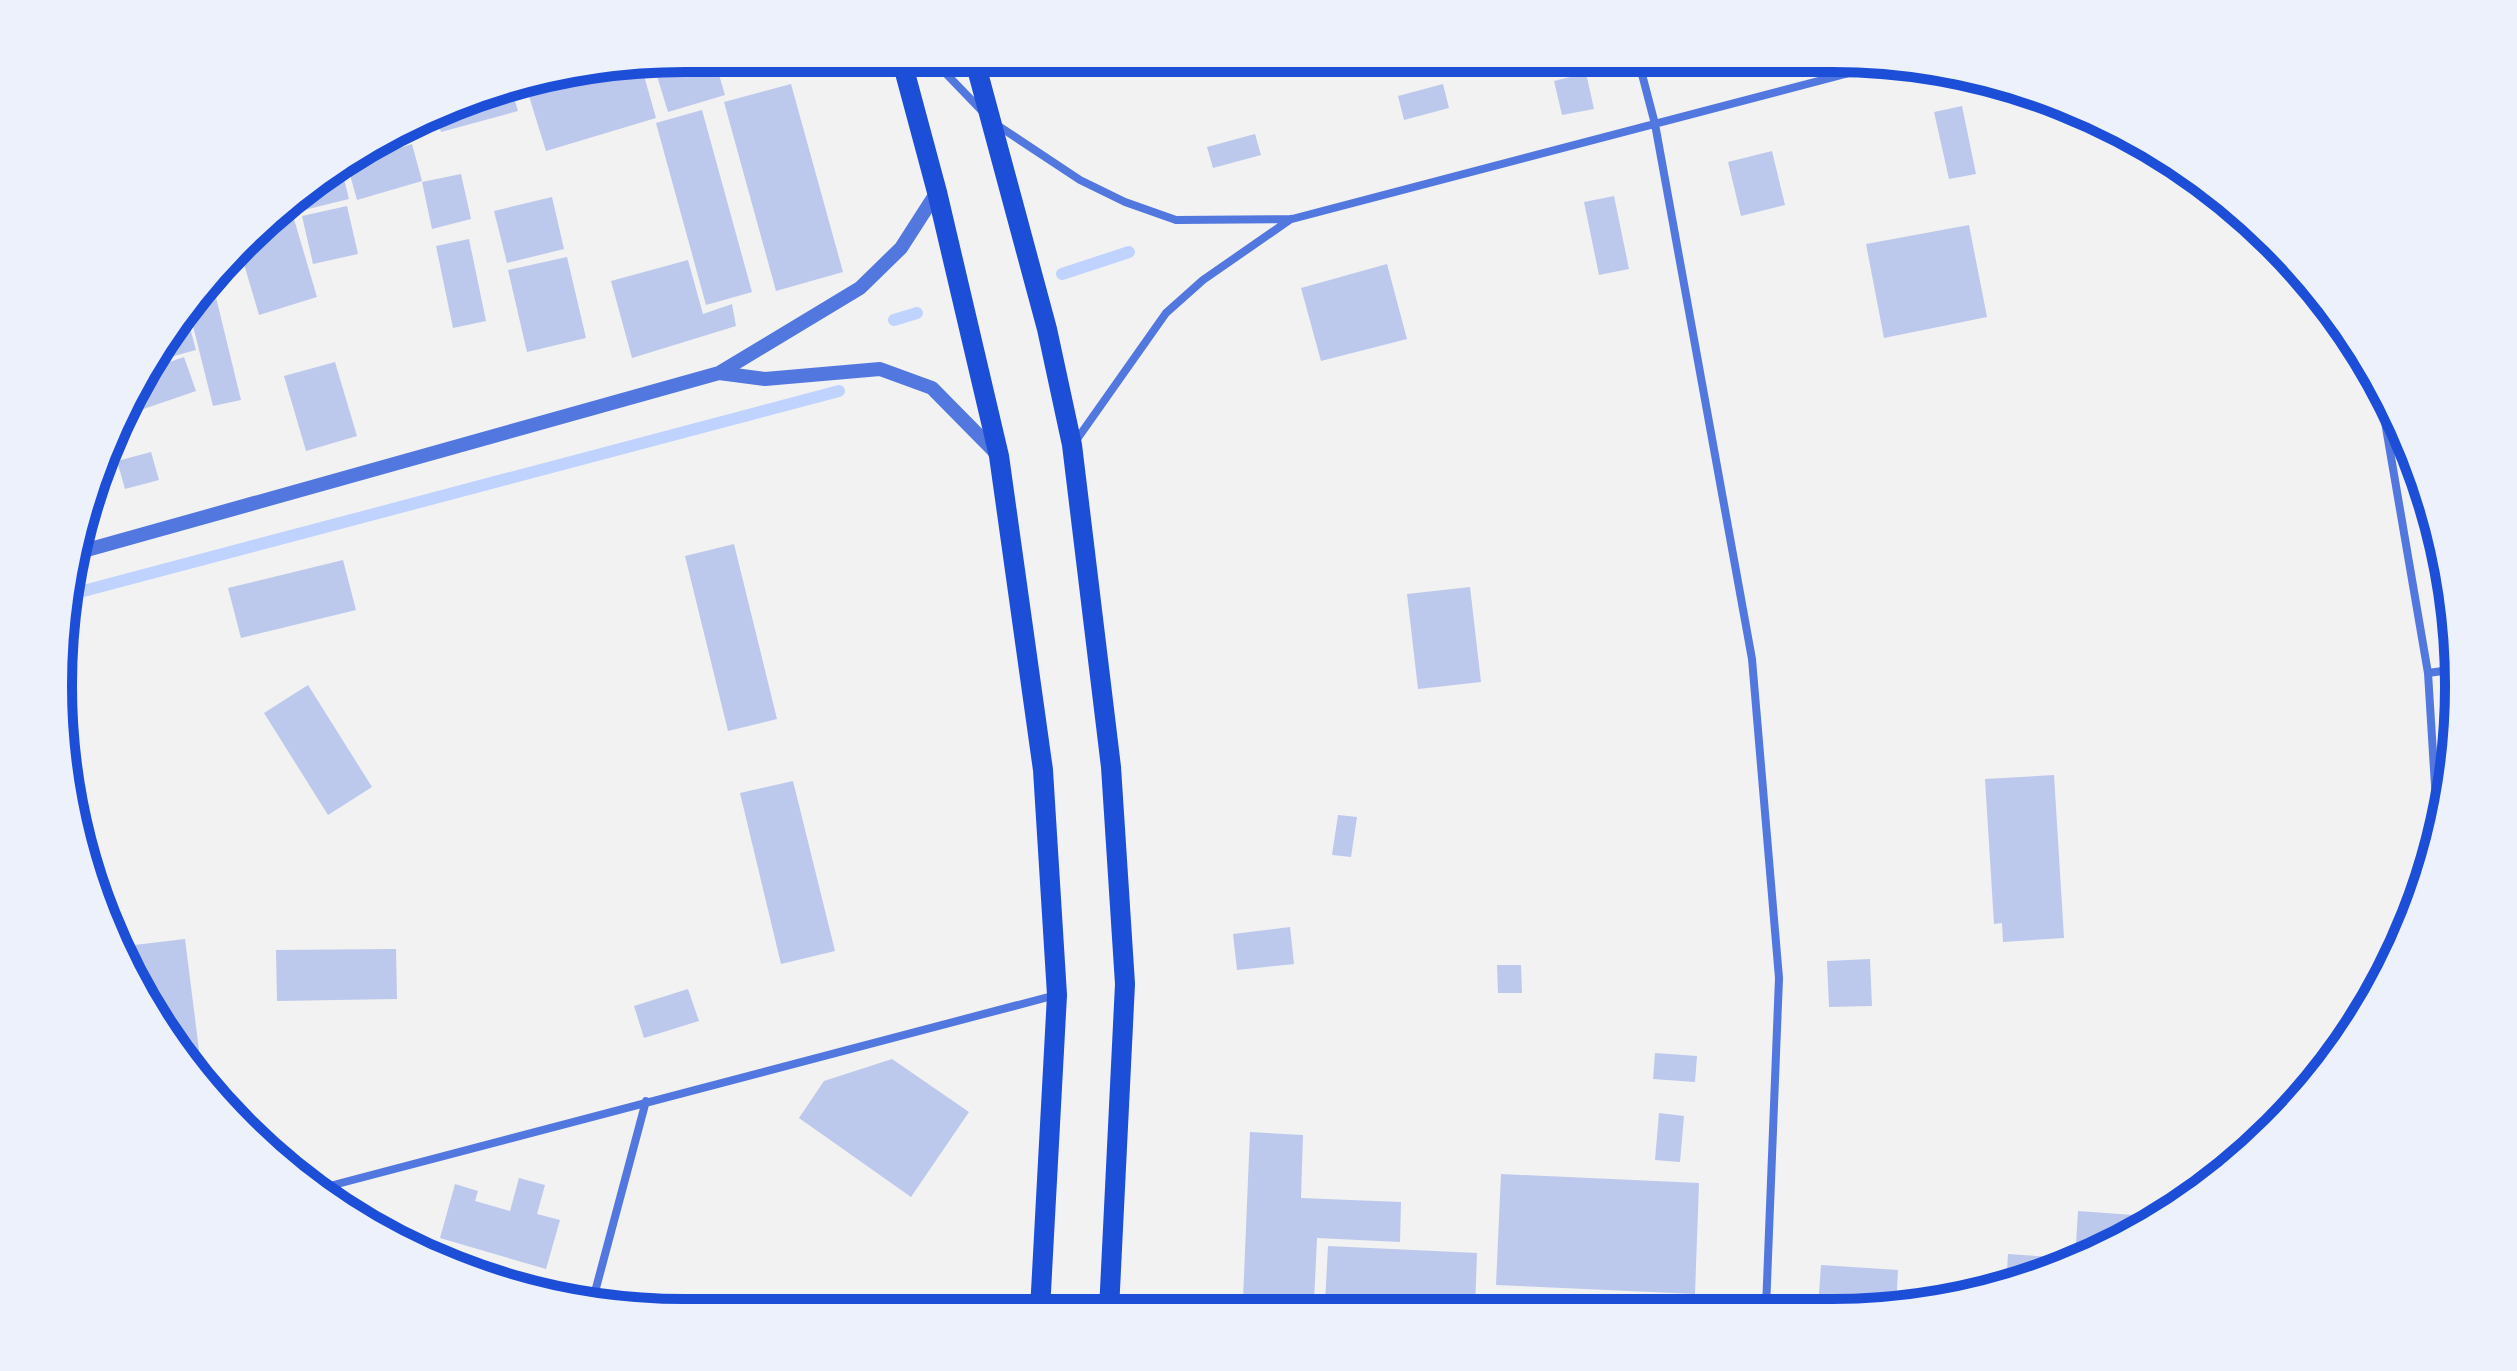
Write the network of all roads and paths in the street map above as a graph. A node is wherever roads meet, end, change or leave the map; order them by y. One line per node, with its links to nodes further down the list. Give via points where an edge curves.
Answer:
1 (905, 72): 8 (main road)
2 (944, 72): 6 (street)
3 (978, 72): 6 (main road)
4 (1641, 72): 7 (street)
5 (1851, 72): 7 (street)
6 (990, 120): 9 (street, via 1080,180 1176,220); 12 (main road, via 1047,329)
7 (1655, 124): 9 (street); 24 (street, via 1752,659 1779,978)
8 (937, 192): 10 (street, via 901,248 860,288); 13 (main road)
9 (1292, 219): 12 (street, via 1203,280 1166,313)
10 (719, 373): 13 (street, via 765,379 880,369 932,388); 14 (street)
11 (2385, 420): 16 (street)
12 (1072, 445): 23 (main road, via 1111,767 1125,984)
13 (999, 456): 18 (main road, via 1043,770)
14 (88, 550)
15 (2445, 671): 16 (street)
16 (2428, 673): 17 (street)
17 (2435, 792)
18 (1057, 995): 19 (street); 22 (main road)
19 (646, 1101): 20 (street); 21 (street)
20 (331, 1186)
21 (595, 1292)
22 (1041, 1299)
23 (1110, 1299)
24 (1766, 1299)

